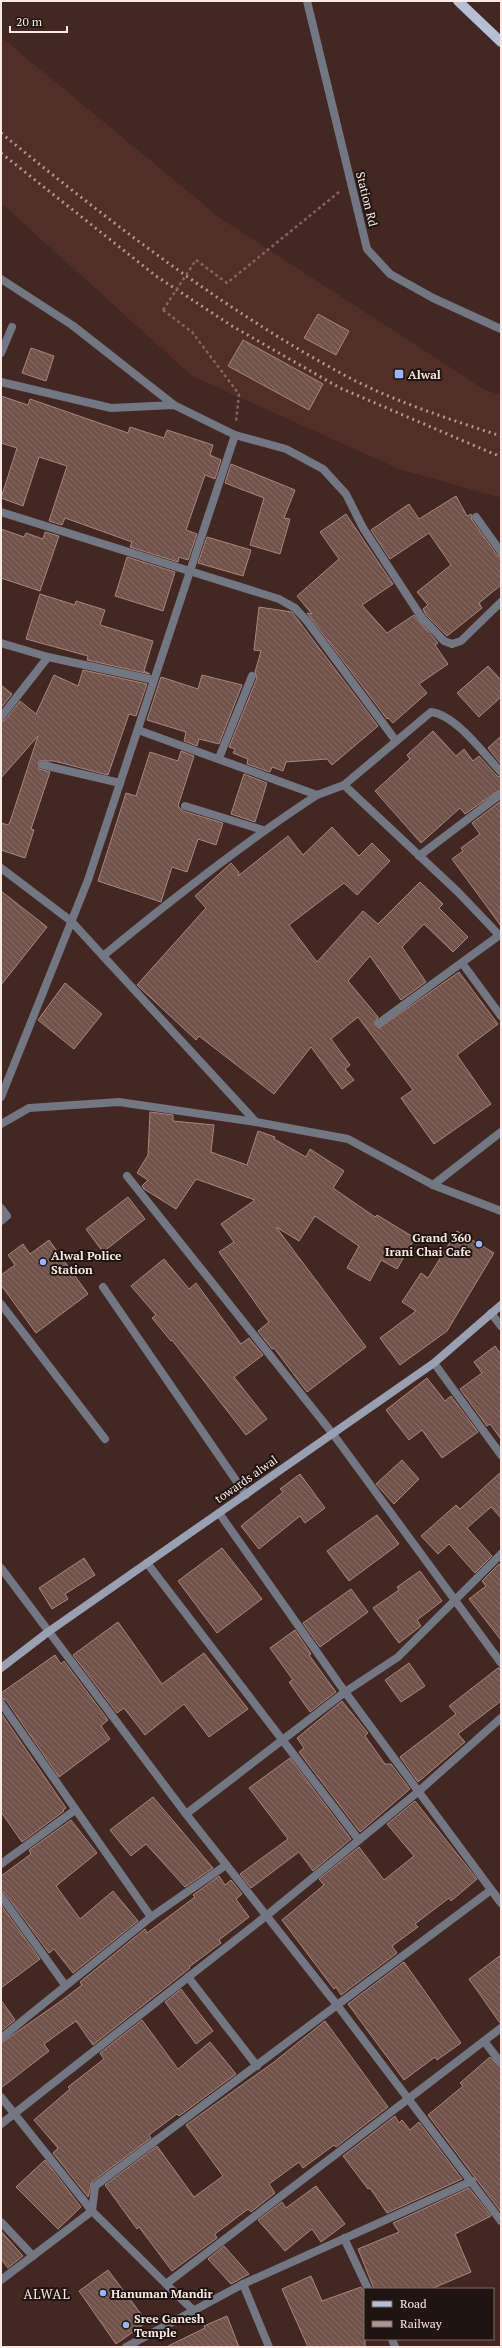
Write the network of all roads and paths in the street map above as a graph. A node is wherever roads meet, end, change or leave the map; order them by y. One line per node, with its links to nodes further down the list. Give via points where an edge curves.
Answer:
1 (307, 1): 4 (street, Station Rd)
2 (458, 1): 3 (main road)
3 (501, 42)
4 (350, 182): 7 (street, Station Rd, via 367,249 390,274 433,298); 11 (path, bridge, via 227,283 196,260 163,310 192,332 239,394)
5 (1, 279): 10 (street, via 72,325)
6 (12, 327): 8 (street)
7 (501, 329)
8 (1, 354)
9 (1, 382): 10 (street, via 111,408)
10 (174, 406): 11 (street)
11 (235, 434): 15 (street); 16 (street, via 286,449 323,469 346,494 363,528 422,618 444,641 452,644 461,641)
12 (1, 512): 15 (street)
13 (476, 517): 14 (street)
14 (501, 552)
15 (190, 570): 20 (street); 23 (street, via 279,599 295,608 312,627)
16 (501, 602)
17 (1, 643): 18 (street)
18 (48, 657): 20 (street); 21 (street)
19 (252, 676): 24 (street)
20 (154, 680): 22 (street)
21 (1, 717)
22 (138, 730): 24 (street); 27 (street)
23 (396, 741): 26 (street, via 431,712 440,713 466,735); 28 (street)
24 (219, 758): 30 (street)
25 (43, 765): 27 (street)
26 (501, 772)
27 (120, 783): 35 (street, via 88,880)
28 (344, 785): 30 (street); 33 (street)
29 (501, 794): 33 (street)
30 (317, 795): 32 (street)
31 (185, 806): 32 (street)
32 (263, 830): 37 (street)
33 (419, 856): 36 (street)
34 (1, 868): 35 (street)
35 (71, 921): 37 (street); 41 (street)
36 (500, 934): 38 (street)
37 (103, 956): 42 (street)
38 (462, 963): 39 (street); 40 (street)
39 (501, 1016)
40 (379, 1023)
41 (1, 1097)
42 (256, 1122): 43 (street, via 119,1102 29,1108); 46 (street, via 348,1140)
43 (1, 1124)
44 (501, 1132): 46 (street)
45 (127, 1176): 56 (street)
46 (432, 1185): 48 (street)
47 (1, 1208): 49 (street, via 7,1216)
48 (501, 1211)
49 (1, 1221)
50 (103, 1287): 59 (street)
51 (1, 1304): 57 (street)
52 (501, 1305): 53 (main road, towards alwal)
53 (491, 1313): 54 (street); 55 (main road, towards alwal)
54 (501, 1326)
55 (434, 1363): 56 (main road, towards alwal); 58 (street)
56 (332, 1434): 59 (main road, towards alwal); 64 (street)
57 (105, 1439)
58 (501, 1455)
59 (246, 1494): 60 (main road, towards alwal)
60 (219, 1513): 62 (main road, towards alwal); 68 (street)
61 (501, 1554): 64 (street)
62 (147, 1563): 65 (main road, towards alwal); 71 (street)
63 (1, 1568): 65 (street)
64 (454, 1601): 66 (street); 68 (street, via 398,1658)
65 (48, 1632): 67 (main road, towards alwal); 74 (street)
66 (501, 1663)
67 (1, 1668)
68 (345, 1692): 71 (street); 72 (street)
69 (1, 1703): 73 (street)
70 (501, 1718): 72 (street)
71 (283, 1740): 74 (street); 75 (street)
72 (419, 1791): 75 (street); 78 (street)
73 (75, 1810): 76 (street); 82 (street)
74 (186, 1814): 77 (street)
75 (359, 1840): 81 (street)
76 (1, 1864)
77 (226, 1865): 81 (street); 82 (street)
78 (491, 1890): 80 (street); 85 (street)
79 (1, 1896): 84 (street)
80 (501, 1903)
81 (266, 1916): 83 (street); 85 (street)
82 (151, 1917): 84 (street)
83 (188, 1977): 90 (street); 93 (street)
84 (65, 1985): 87 (street)
85 (337, 2005): 90 (street); 92 (street)
86 (501, 2028): 88 (street)
87 (1, 2038)
88 (484, 2041): 89 (street); 92 (street)
89 (501, 2063)
90 (256, 2066): 96 (street, via 95,2186)
91 (1, 2097): 93 (street)
92 (408, 2098): 95 (street); 102 (street)
93 (13, 2115): 94 (street); 96 (street)
94 (1, 2124)
95 (472, 2182): 97 (street); 99 (street)
96 (92, 2212): 100 (street); 102 (street)
97 (501, 2221)
98 (1, 2222): 100 (street)
99 (344, 2238): 103 (street); 104 (street)
100 (33, 2256): 101 (street)
101 (1, 2280)
102 (166, 2284): 105 (street)
103 (243, 2284): 105 (street); 107 (street)
104 (368, 2288)
105 (193, 2310): 106 (street)
106 (126, 2347)
107 (268, 2347)

